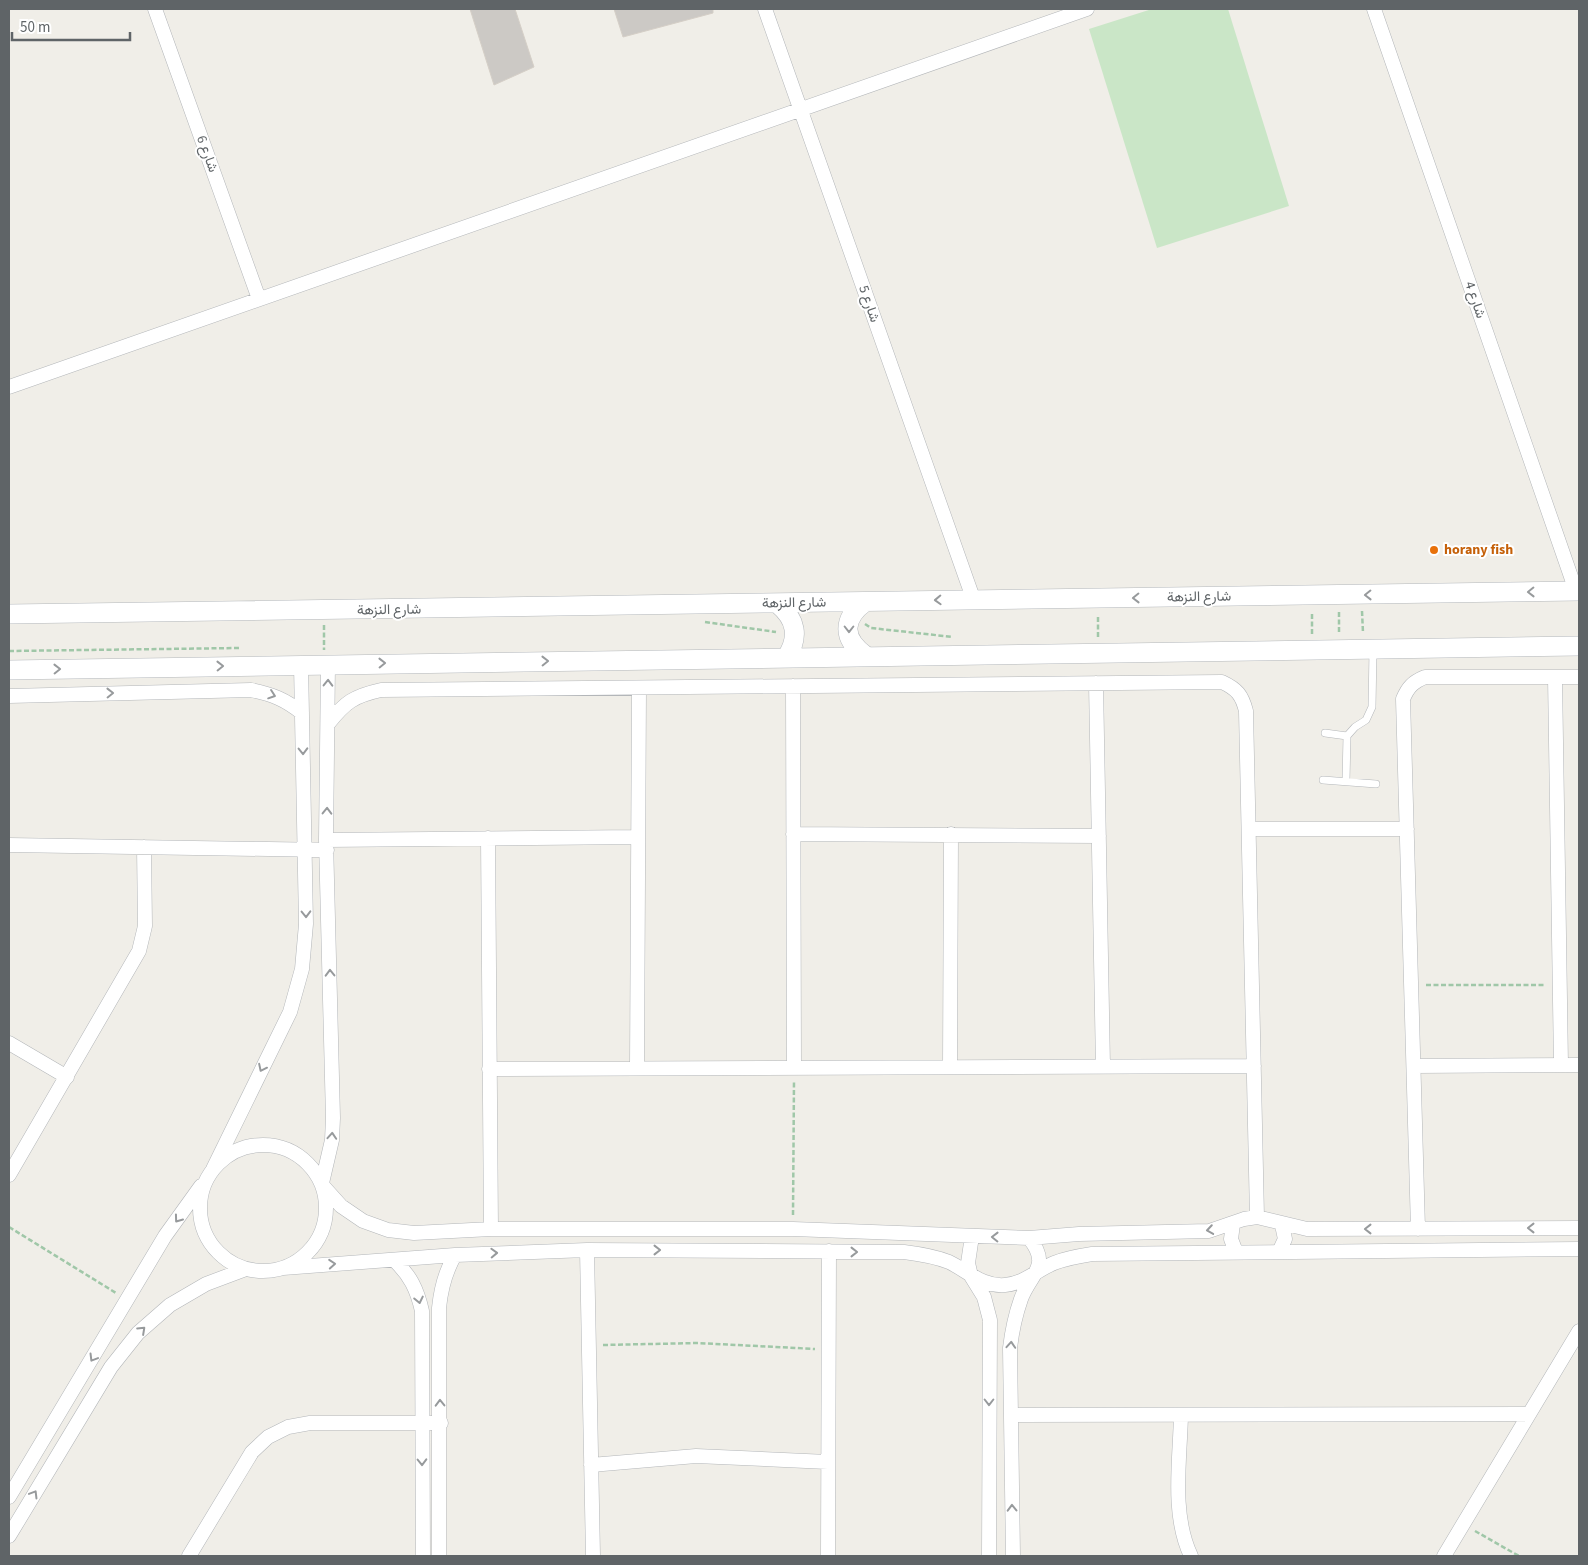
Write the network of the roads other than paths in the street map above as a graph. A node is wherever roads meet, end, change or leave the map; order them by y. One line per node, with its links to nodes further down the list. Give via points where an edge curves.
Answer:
1 (155, 9): 6 (street, شارع 6)
2 (765, 9): 5 (street, شارع 5)
3 (1087, 9): 5 (street)
4 (1374, 9): 8 (street, شارع 4)
5 (801, 110): 6 (street); 9 (street, شارع 5)
6 (259, 299): 7 (street)
7 (9, 388)
8 (1578, 591): 9 (main road, شارع النزهة, one-way to 9, via 1098,607)
9 (973, 598): 11 (main road, شارع النزهة, one-way to 11)
10 (778, 604): 11 (main road, شارع النزهة); 12 (main road, شارع النزهة, via 321,621); 17 (main road, via 794,622 796,635)
11 (866, 611): 15 (main road, one-way to 15, via 855,610 848,622 848,636 855,648)
12 (9, 614)
13 (1373, 641): 14 (main road); 15 (main road, via 1097,645); 29 (lane, via 1370,714)
14 (1579, 646)
15 (866, 656): 17 (main road)
16 (326, 658): 17 (main road, one-way to 17); 18 (main road); 27 (street, one-way to 16)
17 (786, 658)
18 (301, 664): 19 (main road, one-way to 18); 26 (street)
19 (9, 670)
20 (1555, 677): 21 (street); 34 (street, via 1425,677 1407,689 1403,699); 46 (street)
21 (1579, 677)
22 (1096, 683): 23 (street); 33 (street, via 1222,682 1234,688 1243,698 1246,711); 37 (street)
23 (793, 686): 24 (street); 35 (street)
24 (639, 688): 27 (street, via 381,690 360,695 341,706); 38 (street)
25 (9, 696): 26 (street, one-way to 26, via 251,690 270,693)
26 (302, 713): 43 (street, one-way to 43)
27 (328, 724): 41 (street, one-way to 27)
28 (1325, 733): 29 (lane)
29 (1347, 736): 31 (lane)
30 (1323, 780): 31 (lane)
31 (1346, 781): 32 (lane)
32 (1376, 784)
33 (1249, 829): 34 (street); 47 (street)
34 (1408, 829): 48 (street)
35 (793, 834): 36 (street); 52 (street)
36 (951, 834): 37 (street); 49 (street)
37 (1098, 836): 50 (street)
38 (638, 837): 39 (street); 51 (street)
39 (488, 838): 41 (street); 53 (street)
40 (9, 845): 42 (street)
41 (327, 845): 43 (street); 57 (street, one-way to 41, via 331,1147 333,1118)
42 (144, 847): 43 (street); 54 (street, via 145,926 139,951)
43 (304, 850): 55 (street, one-way to 55, via 306,924 302,968 292,1003)
44 (9, 1042): 54 (street)
45 (1579, 1064): 46 (street)
46 (1561, 1065): 48 (street)
47 (1254, 1066): 50 (street); 58 (street)
48 (1414, 1066): 63 (street)
49 (950, 1067): 50 (street); 52 (street)
50 (1103, 1067)
51 (637, 1068): 52 (street); 53 (street)
52 (794, 1068)
53 (489, 1069): 62 (street)
54 (67, 1077): 56 (street)
55 (209, 1174): 57 (street, via 229,1154 249,1146 271,1145 292,1151 310,1164); 74 (street, via 200,1201 201,1223 210,1244 226,1260); 85 (street, one-way to 85, via 165,1236)
56 (9, 1175)
57 (322, 1185): 62 (street, via 341,1206 363,1221 388,1230 414,1233); 73 (street, via 326,1206 324,1226 306,1254)
58 (1257, 1216): 59 (street); 60 (street)
59 (1233, 1224): 65 (street, one-way to 65, via 1210,1231); 69 (street, via 1231,1239)
60 (1282, 1224): 63 (street, one-way to 60, via 1307,1230); 70 (street, via 1285,1238)
61 (1579, 1228): 63 (street, one-way to 63)
62 (491, 1229): 64 (street, via 793,1230)
63 (1418, 1229)
64 (972, 1236): 65 (street, one-way to 64); 76 (street, via 968,1263)
65 (1029, 1238): 75 (street, via 1038,1248 1040,1261)
66 (1579, 1249): 70 (street)
67 (587, 1250): 68 (street, one-way to 68); 71 (street, one-way to 67); 84 (street)
68 (829, 1252): 76 (street, one-way to 76, via 928,1255 951,1263); 83 (street)
69 (1236, 1252): 70 (street); 75 (street, via 1092,1254 1063,1260)
70 (1279, 1252)
71 (455, 1255): 72 (street); 82 (street, one-way to 71, via 441,1289)
72 (394, 1260): 73 (street, one-way to 72); 81 (street, one-way to 81, via 408,1274 422,1310)
73 (283, 1268): 74 (street, via 271,1271)
74 (246, 1269): 86 (street, one-way to 74, via 111,1366 138,1333 170,1305 206,1284)
75 (1036, 1274): 76 (street, via 1004,1286); 79 (street, one-way to 75, via 1013,1322 1022,1296)
76 (971, 1276): 92 (street, one-way to 92, via 984,1297 990,1320)
77 (1579, 1331): 78 (street)
78 (1530, 1414): 80 (street); 95 (street)
79 (1011, 1415): 80 (street); 93 (street, one-way to 79)
80 (1181, 1415): 94 (street, via 1179,1518 1183,1539)
81 (422, 1423): 82 (street); 87 (street, via 310,1423 288,1427 268,1437 252,1452); 88 (street, one-way to 88)
82 (441, 1423): 89 (street)
83 (828, 1462): 84 (street, via 696,1456); 91 (street)
84 (591, 1465): 90 (street)
85 (9, 1497)
86 (9, 1536)
87 (189, 1556)
88 (423, 1556)
89 (440, 1556)
90 (593, 1556)
91 (828, 1556)
92 (989, 1556)
93 (1013, 1556)
94 (1191, 1556)
95 (1444, 1556)

